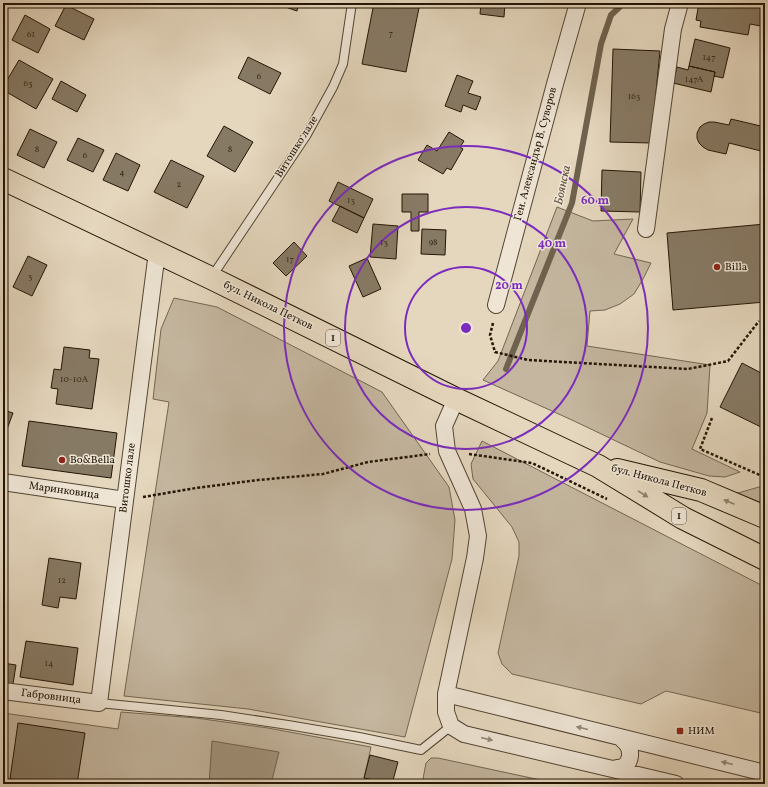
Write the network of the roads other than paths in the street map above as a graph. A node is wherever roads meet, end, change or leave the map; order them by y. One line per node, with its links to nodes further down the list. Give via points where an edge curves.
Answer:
1 (352, 3): 7 (lane, Витошко лале, via 343,64 333,86 306,136)
2 (578, 3): 8 (street, Ген. Александър В. Суворов)
3 (680, 3): 5 (street, via 673,29)
4 (3, 179): 6 (highway, бул. Никола Петков / 1)
5 (646, 229)
6 (157, 252): 7 (highway, бул. Никола Петков / 1); 12 (street, Витошко лале)
7 (211, 278): 9 (highway, бул. Никола Петков / 1)
8 (496, 305)
9 (456, 399): 10 (highway, бул. Никола Петков / 1); 16 (street, via 444,426 447,452 473,509 478,536)
10 (598, 466): 13 (highway, бул. Никола Петков / 1, one-way to 10, via 700,490); 14 (highway, бул. Никола Петков / 1, one-way to 14, via 683,518)
11 (3, 482): 12 (street, Маринковица)
12 (125, 500): 17 (street, Витошко лале)
13 (765, 517)
14 (765, 559)
15 (3, 691): 17 (street, Габровница)
16 (446, 694): 18 (street, via 446,712); 19 (street, one-way to 16)
17 (99, 703): 18 (lane, via 221,715 359,737 421,750)
18 (451, 726): 20 (street, one-way to 20, via 464,734)
19 (620, 737): 20 (street, via 630,749 630,758 627,764); 21 (street, one-way to 19)
20 (613, 769): 22 (street)
21 (765, 773)
22 (676, 784)

